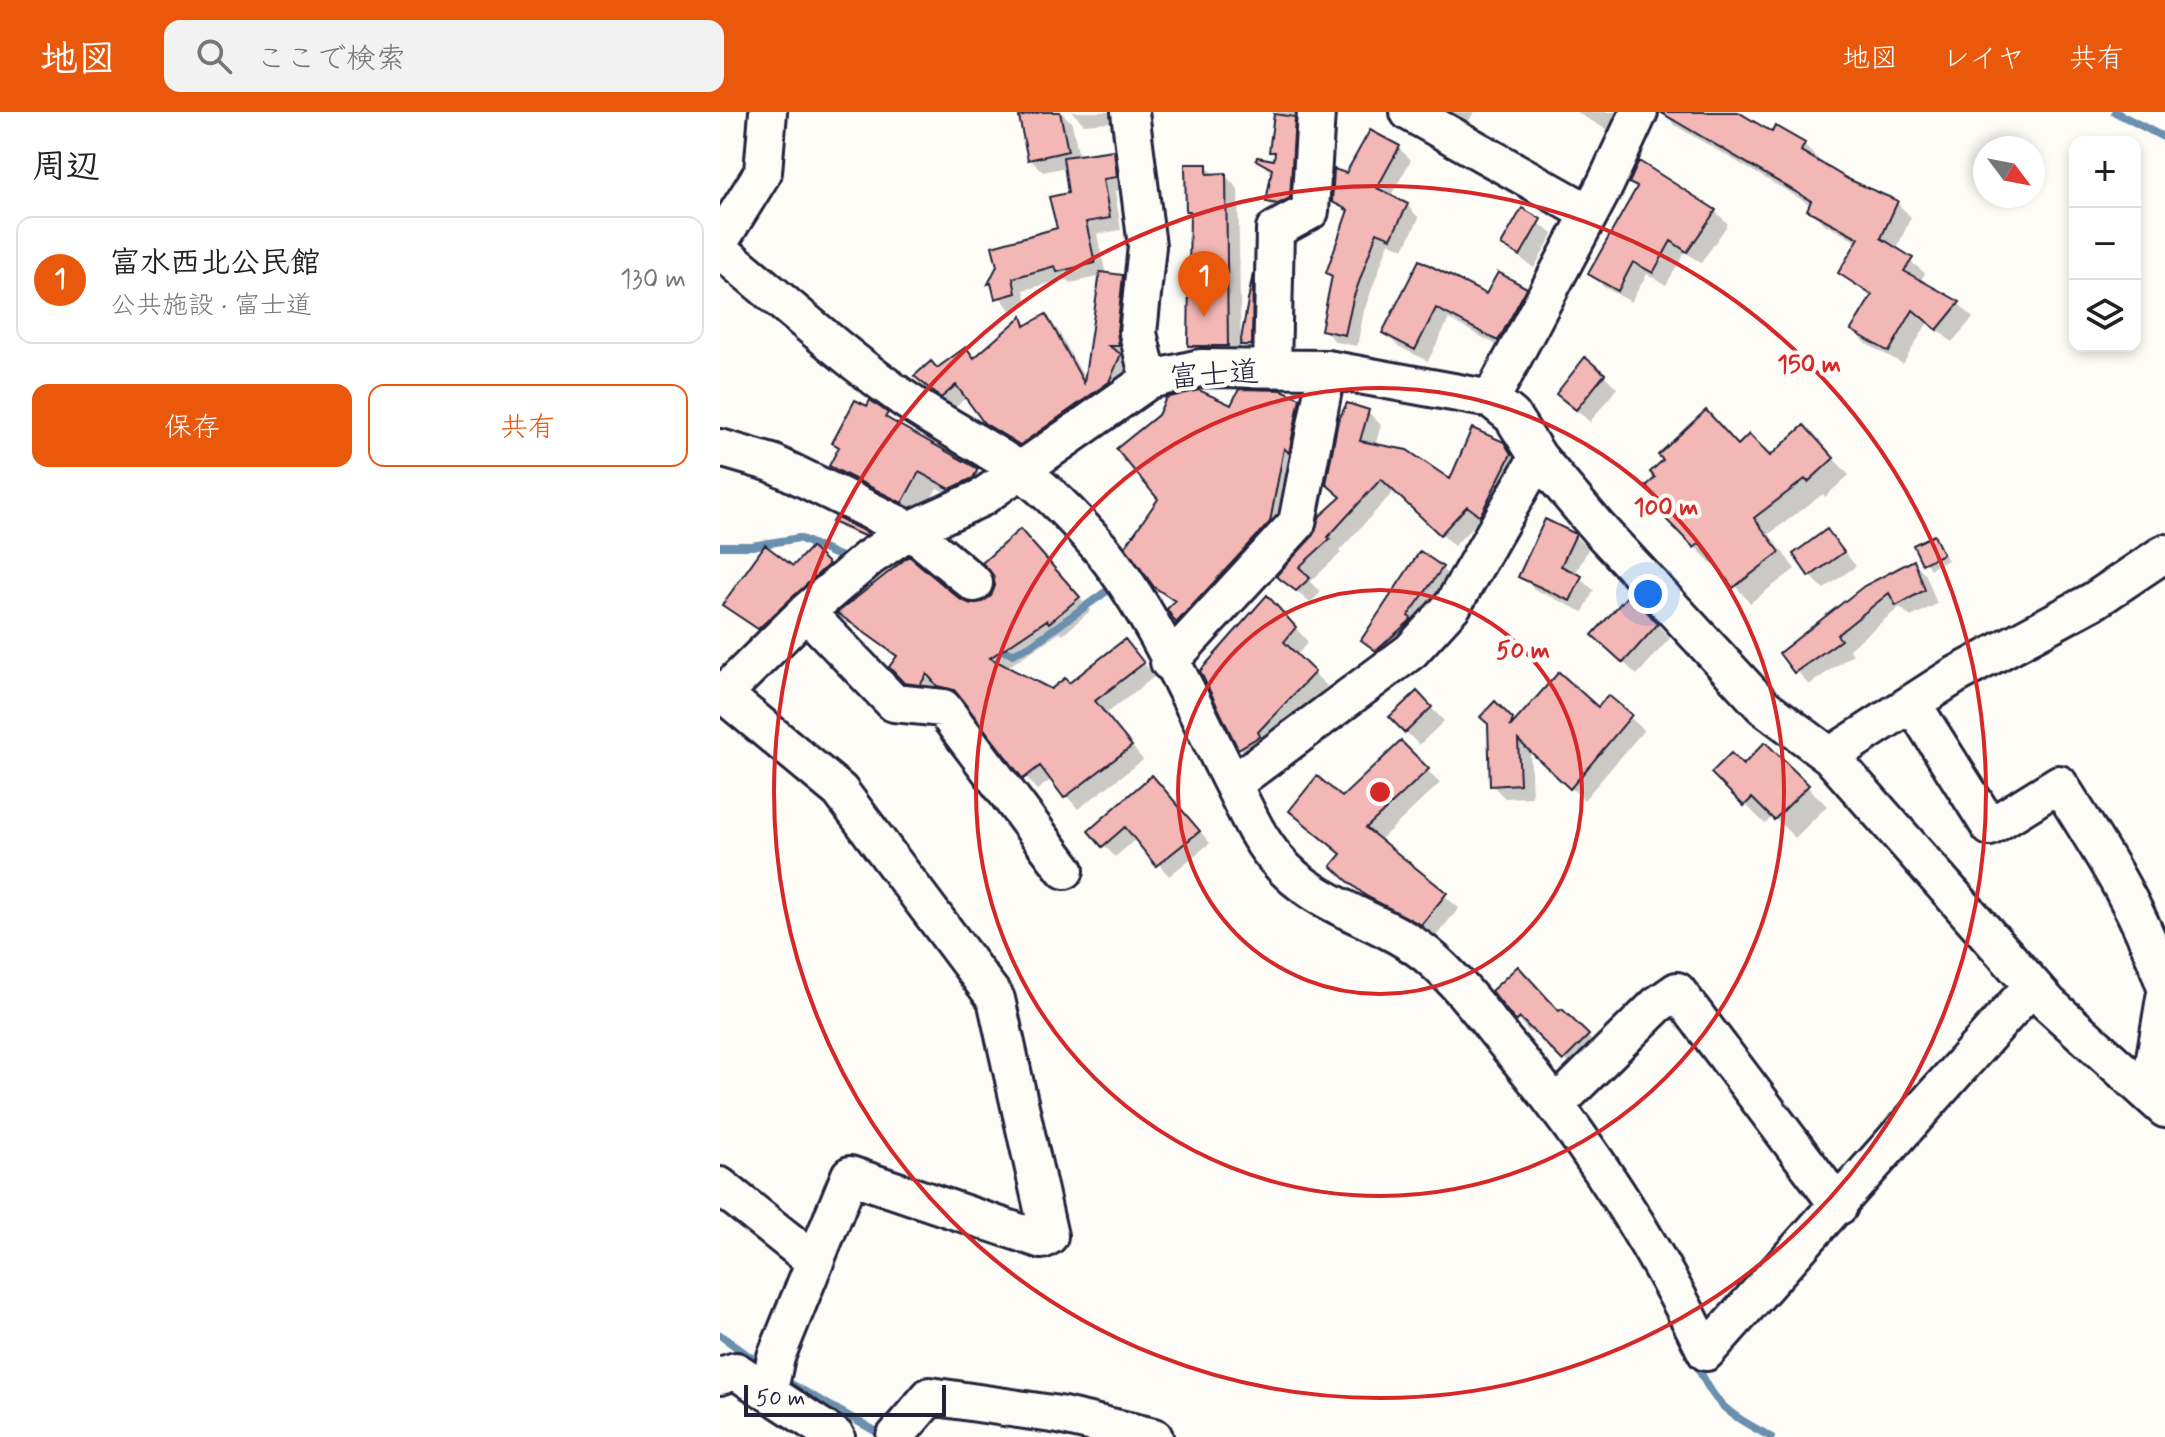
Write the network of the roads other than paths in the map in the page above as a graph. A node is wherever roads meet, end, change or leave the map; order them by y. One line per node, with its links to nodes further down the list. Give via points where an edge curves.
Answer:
1 (768, 112): 7 (street, via 763,172)
2 (1130, 112): 11 (street, via 1147,246 1138,333)
3 (1316, 112): 9 (street, via 1310,211 1275,230)
4 (1409, 112): 6 (street)
5 (1639, 112): 6 (street)
6 (1589, 213): 12 (street)
7 (720, 241)
8 (720, 250): 15 (street, via 902,397)
9 (1272, 369): 10 (street, 富士道); 11 (street, 富士道, via 1200,368)
10 (1327, 369): 12 (street, 富士道); 20 (street, via 1297,523)
11 (1149, 380): 15 (street, 富士道)
12 (1491, 399): 14 (street, via 1512,416)
13 (720, 448): 16 (street, via 772,463)
14 (1538, 457): 23 (street, via 1763,706); 24 (street, via 1453,605 1411,651)
15 (1021, 471): 16 (street, 富士道, via 981,498); 20 (street, via 1102,551)
16 (910, 530): 18 (street); 19 (street, 富士道)
17 (2165, 553): 22 (street, via 2095,600)
18 (974, 583)
19 (806, 612): 21 (street, 富士道); 25 (street, via 894,703 943,708)
20 (1169, 662): 24 (street)
21 (721, 695): 33 (street, via 840,791 996,999 1049,1236 1042,1240 850,1175)
22 (1912, 703): 23 (street); 26 (street, via 1990,827 2059,784 2147,932)
23 (1830, 756): 27 (street)
24 (1233, 784): 30 (street, via 1249,821 1276,860 1338,909 1416,946 1436,963)
25 (1065, 870)
26 (2165, 985)
27 (2032, 986): 29 (street); 32 (street)
28 (2165, 998): 29 (street)
29 (2157, 1102)
30 (1557, 1104): 32 (street, via 1677,991); 32 (street, via 1660,1260 1706,1352)
31 (720, 1186): 33 (street)
32 (1839, 1206)
33 (815, 1262): 35 (street, via 776,1357)
34 (720, 1376): 35 (street, via 736,1371)
35 (769, 1390): 36 (street)
36 (836, 1437)
37 (895, 1437): 38 (street, via 930,1396 1059,1415)
38 (1154, 1437)

